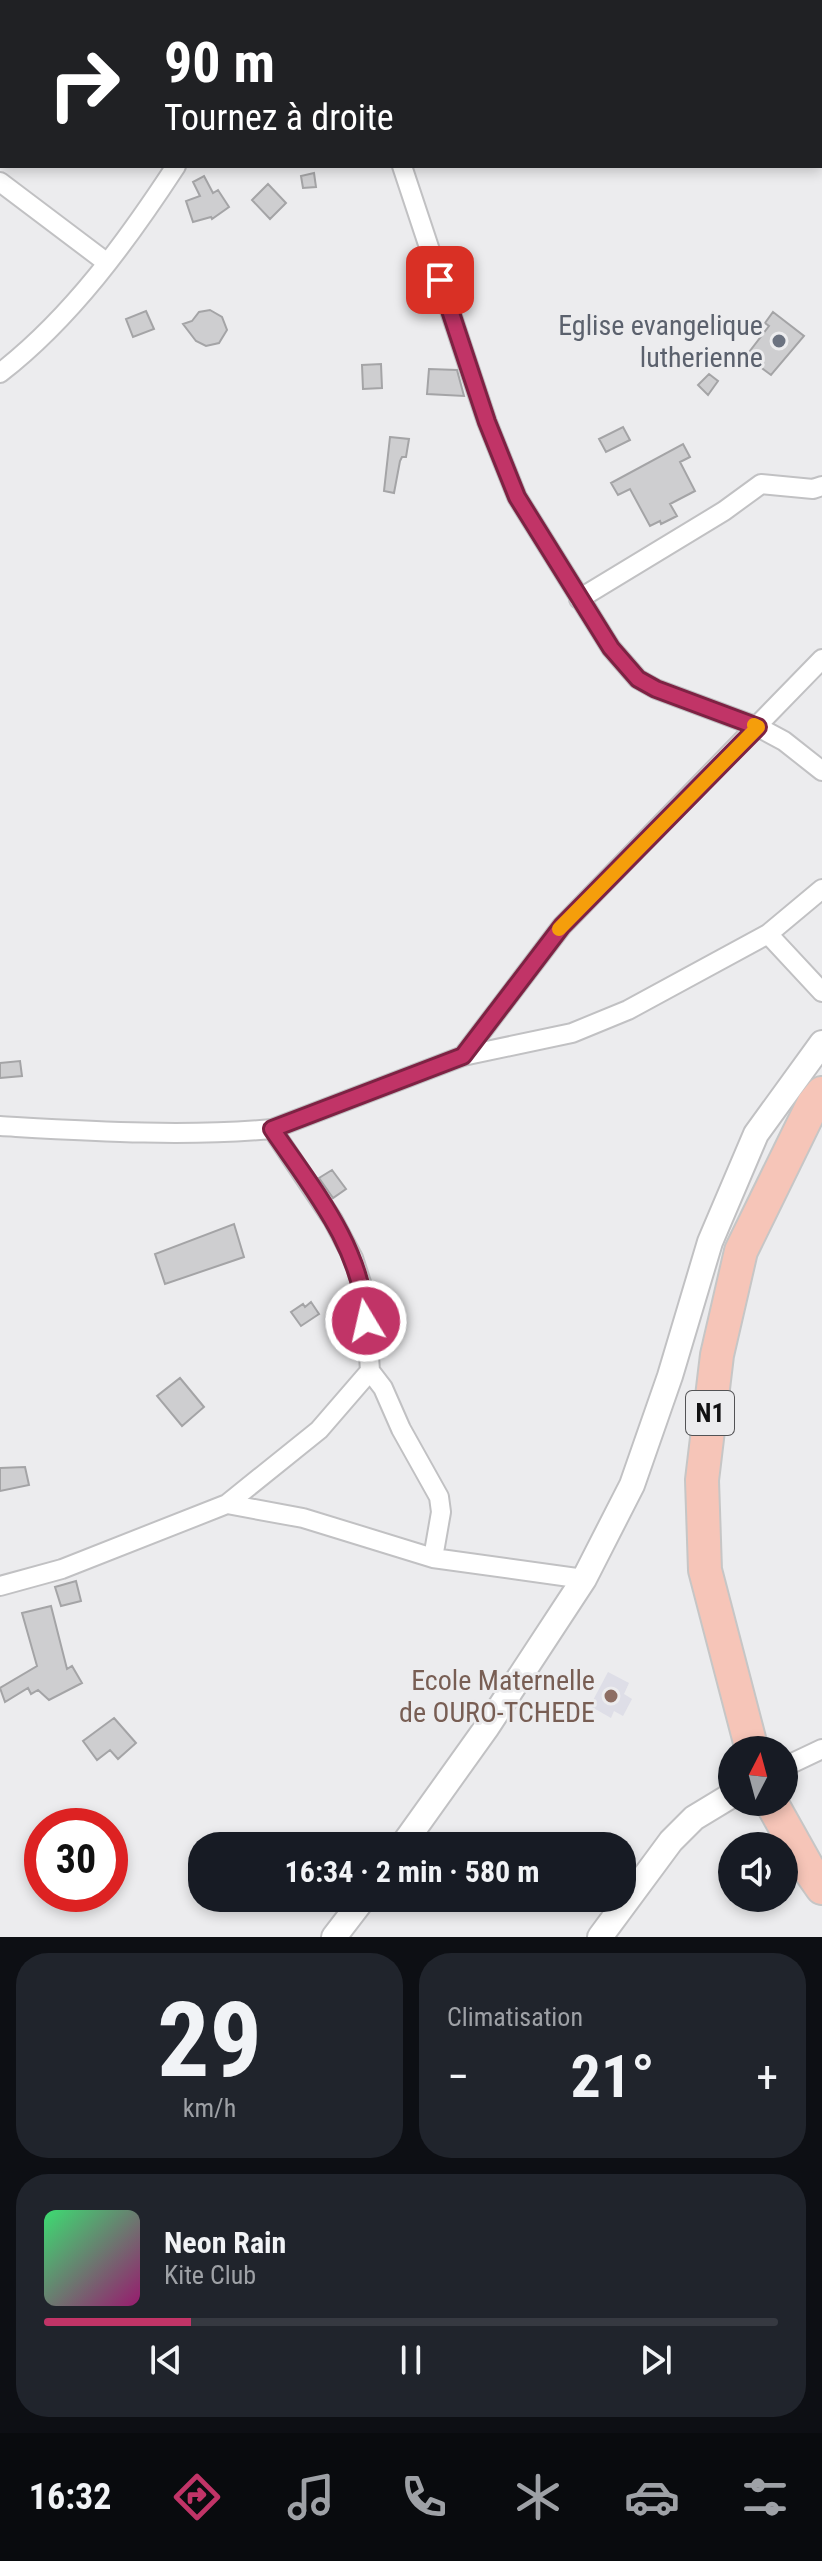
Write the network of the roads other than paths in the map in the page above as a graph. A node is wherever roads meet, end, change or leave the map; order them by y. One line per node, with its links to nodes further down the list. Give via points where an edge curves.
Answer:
1 (175, 168): 4 (street)
2 (403, 168): 7 (street, via 517,497)
3 (0, 182): 4 (street)
4 (106, 262): 5 (street, via 61,318)
5 (0, 373)
6 (822, 486): 7 (street, via 761,484)
7 (579, 599): 9 (street, via 621,663 638,679)
8 (822, 659): 9 (street)
9 (758, 727): 10 (street); 15 (street, via 562,926)
10 (822, 771)
11 (822, 889): 12 (street)
12 (768, 934): 13 (street); 15 (street, via 628,1010 572,1033)
13 (822, 992)
14 (822, 1043): 22 (street, via 756,1134 710,1242 632,1485)
15 (463, 1056): 18 (street)
16 (822, 1093): 24 (highway, N1, via 741,1251 717,1355 702,1480 705,1570)
17 (0, 1126): 18 (street)
18 (272, 1129): 19 (street, via 353,1258 365,1295)
19 (370, 1371): 20 (street, via 319,1430); 21 (street, via 439,1497)
20 (227, 1504): 21 (street, via 303,1518); 23 (street, via 62,1569)
21 (433, 1558): 22 (street)
22 (584, 1579): 29 (street)
23 (0, 1586)
24 (748, 1736)
25 (822, 1749): 26 (street)
26 (798, 1760)
27 (718, 1803): 33 (street, via 671,1841)
28 (779, 1816): 30 (highway)
29 (412, 1832)
30 (822, 1888)
31 (353, 1912): 32 (street)
32 (334, 1937)
33 (600, 1937)

